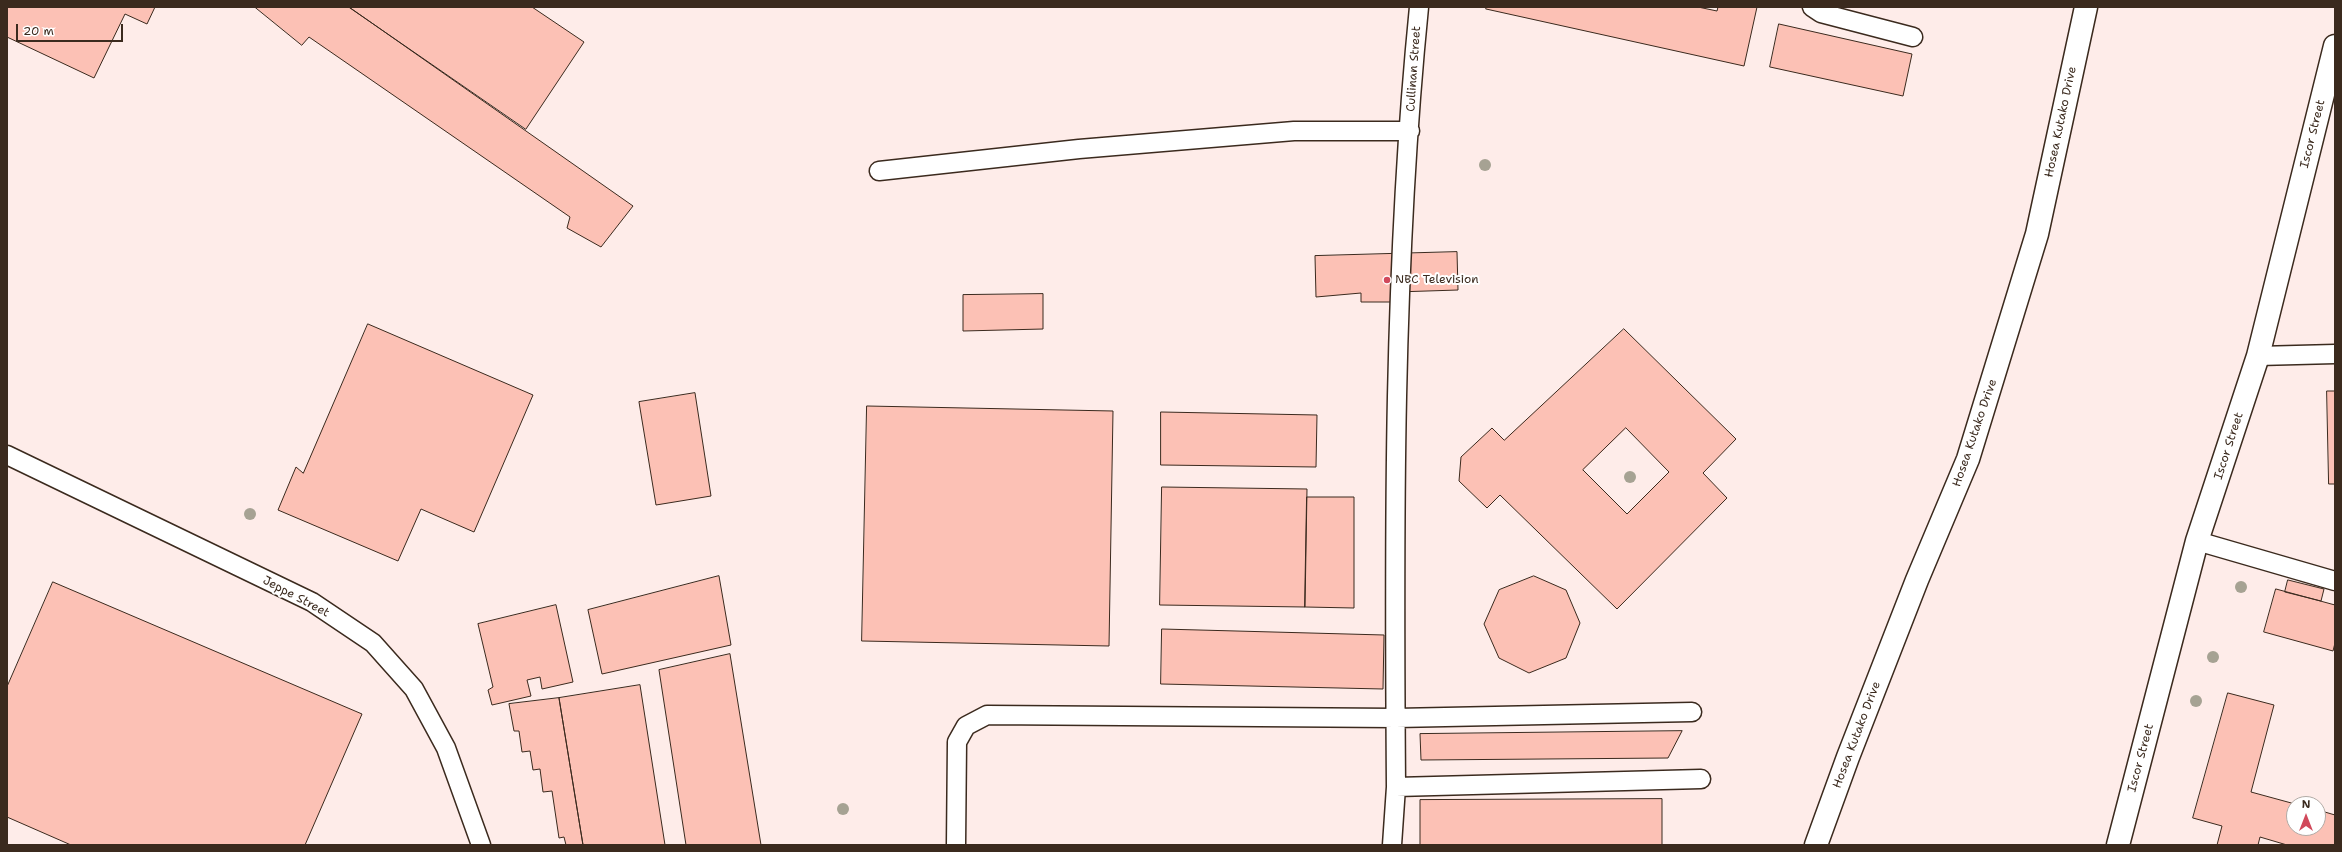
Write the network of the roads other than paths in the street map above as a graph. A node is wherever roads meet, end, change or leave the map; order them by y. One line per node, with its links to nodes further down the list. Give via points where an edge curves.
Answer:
1 (1419, 7): 6 (lane, Cullinan Street)
2 (1812, 7): 4 (lane, via 1821,13)
3 (2086, 7): 20 (main road, Hosea Kutako Drive, via 2037,234 1968,459 1848,757)
4 (1913, 37)
5 (2335, 46): 9 (main road, Iscor Street)
6 (1410, 131): 7 (lane, via 1294,131 1079,149); 14 (lane, Cullinan Street, via 1396,369)
7 (879, 171)
8 (2335, 354): 9 (lane)
9 (2258, 356): 11 (main road, Iscor Street)
10 (7, 455): 17 (lane, Jeppe Street, via 312,602 373,644 414,689 446,748)
11 (2197, 541): 12 (lane); 21 (main road, Iscor Street)
12 (2334, 580)
13 (1692, 712): 14 (lane)
14 (1396, 718): 16 (lane, Cullinan Street); 18 (lane, via 986,715 966,726 957,742)
15 (1701, 779): 16 (lane)
16 (1396, 787): 19 (lane, Cullinan Street)
17 (481, 845)
18 (956, 845)
19 (1392, 845)
20 (1816, 845)
21 (2118, 845)

